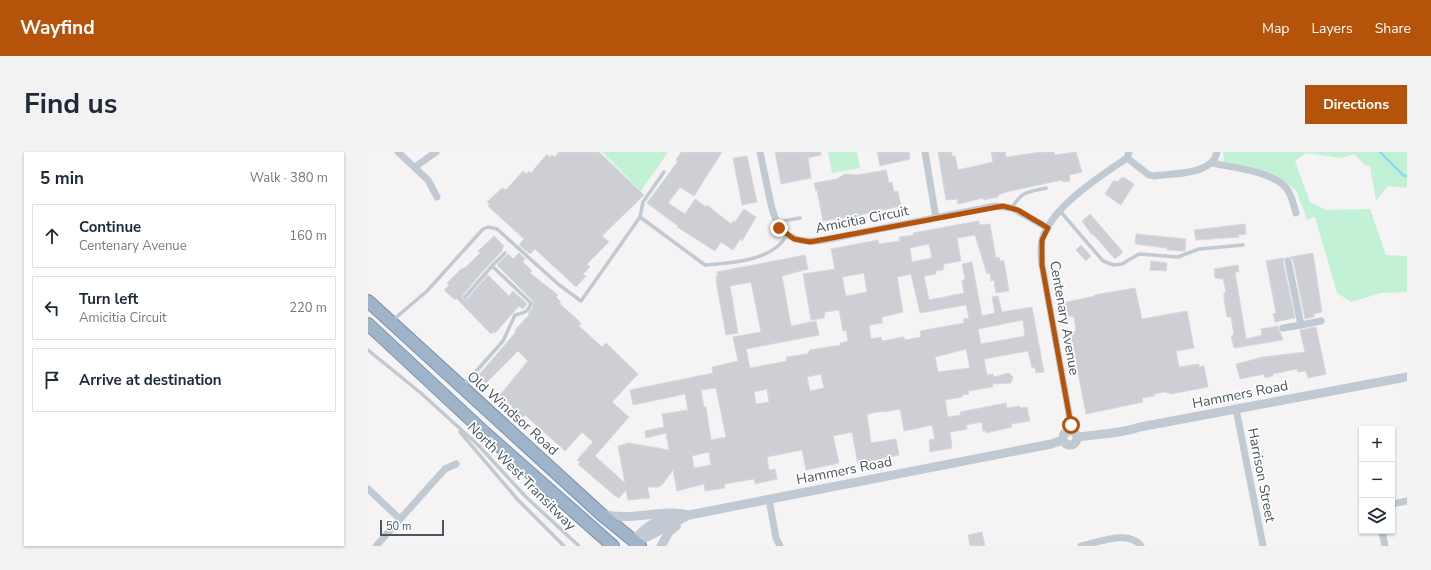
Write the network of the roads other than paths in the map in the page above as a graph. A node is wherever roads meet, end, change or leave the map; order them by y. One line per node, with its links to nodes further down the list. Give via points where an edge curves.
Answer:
1 (398, 152): 8 (street)
2 (436, 152): 8 (street)
3 (760, 152): 18 (street)
4 (925, 152): 17 (street)
5 (1217, 152): 7 (street)
6 (1128, 155): 7 (street, via 1149,175 1155,176 1200,169); 13 (street, Centenary Avenue)
7 (1212, 163): 14 (street, via 1256,172 1275,179 1289,192)
8 (415, 167): 11 (street, via 428,180)
9 (664, 172): 15 (lane, via 643,202)
10 (1046, 188): 12 (lane, via 1026,192 1018,198)
11 (437, 197)
12 (1012, 208): 17 (street, Amicitia Circuit, via 995,206); 19 (street, Amicitia Circuit)
13 (1060, 210): 19 (street, Centenary Avenue); 21 (lane, via 1108,264 1122,264 1139,254 1178,257 1199,249)
14 (1296, 213)
15 (640, 217): 20 (lane, via 705,265 741,260 772,251); 28 (lane, via 581,301 497,230 488,227 483,229 427,291)
16 (800, 218): 18 (lane)
17 (936, 218): 20 (street, Amicitia Circuit, via 820,240 802,241)
18 (776, 223): 20 (street)
19 (1048, 228): 37 (street, Centenary Avenue, via 1042,240 1042,265)
20 (787, 235)
21 (1243, 245)
22 (505, 253): 24 (lane)
23 (1288, 261): 30 (street)
24 (492, 266): 25 (lane); 34 (lane, via 529,300 530,305 525,312 515,315 503,341)
25 (464, 297)
26 (368, 301): 28 (highway, Old Windsor Road)
27 (1321, 321): 30 (street)
28 (390, 322): 34 (highway, Old Windsor Road)
29 (368, 324): 53 (highway, via 485,433)
30 (1301, 325): 31 (street)
31 (1284, 328)
32 (368, 350): 36 (lane, North West Transitway)
33 (1407, 377): 35 (street, Hammers Road)
34 (462, 387): 45 (highway, Old Windsor Road)
35 (1236, 409): 38 (street, Hammers Road, via 1140,427 1117,434); 58 (street, Harrison Street)
36 (451, 421): 51 (lane, North West Transitway, via 518,500); 52 (lane, North West Transitway)
37 (1070, 431): 38 (street); 39 (street, via 1064,435)
38 (1078, 437): 39 (street, via 1072,445 1066,444)
39 (1064, 440): 42 (street, Hammers Road)
40 (456, 464): 47 (street, via 445,469)
41 (368, 489): 47 (street)
42 (769, 499): 46 (street, Hammers Road); 55 (street, via 776,538)
43 (1407, 500): 44 (street)
44 (1395, 503)
45 (601, 514): 46 (street, via 630,517 675,511); 49 (highway, Old Windsor Road)
46 (689, 515): 49 (street, Hammers Road); 54 (street, via 669,532)
47 (400, 519): 50 (street)
48 (1383, 534): 59 (street)
49 (634, 544)
50 (376, 546)
51 (564, 546)
52 (579, 546)
53 (613, 546)
54 (661, 546)
55 (780, 546)
56 (1081, 546): 57 (street, via 1120,538 1132,539)
57 (1141, 546)
58 (1263, 546)
59 (1385, 546)

